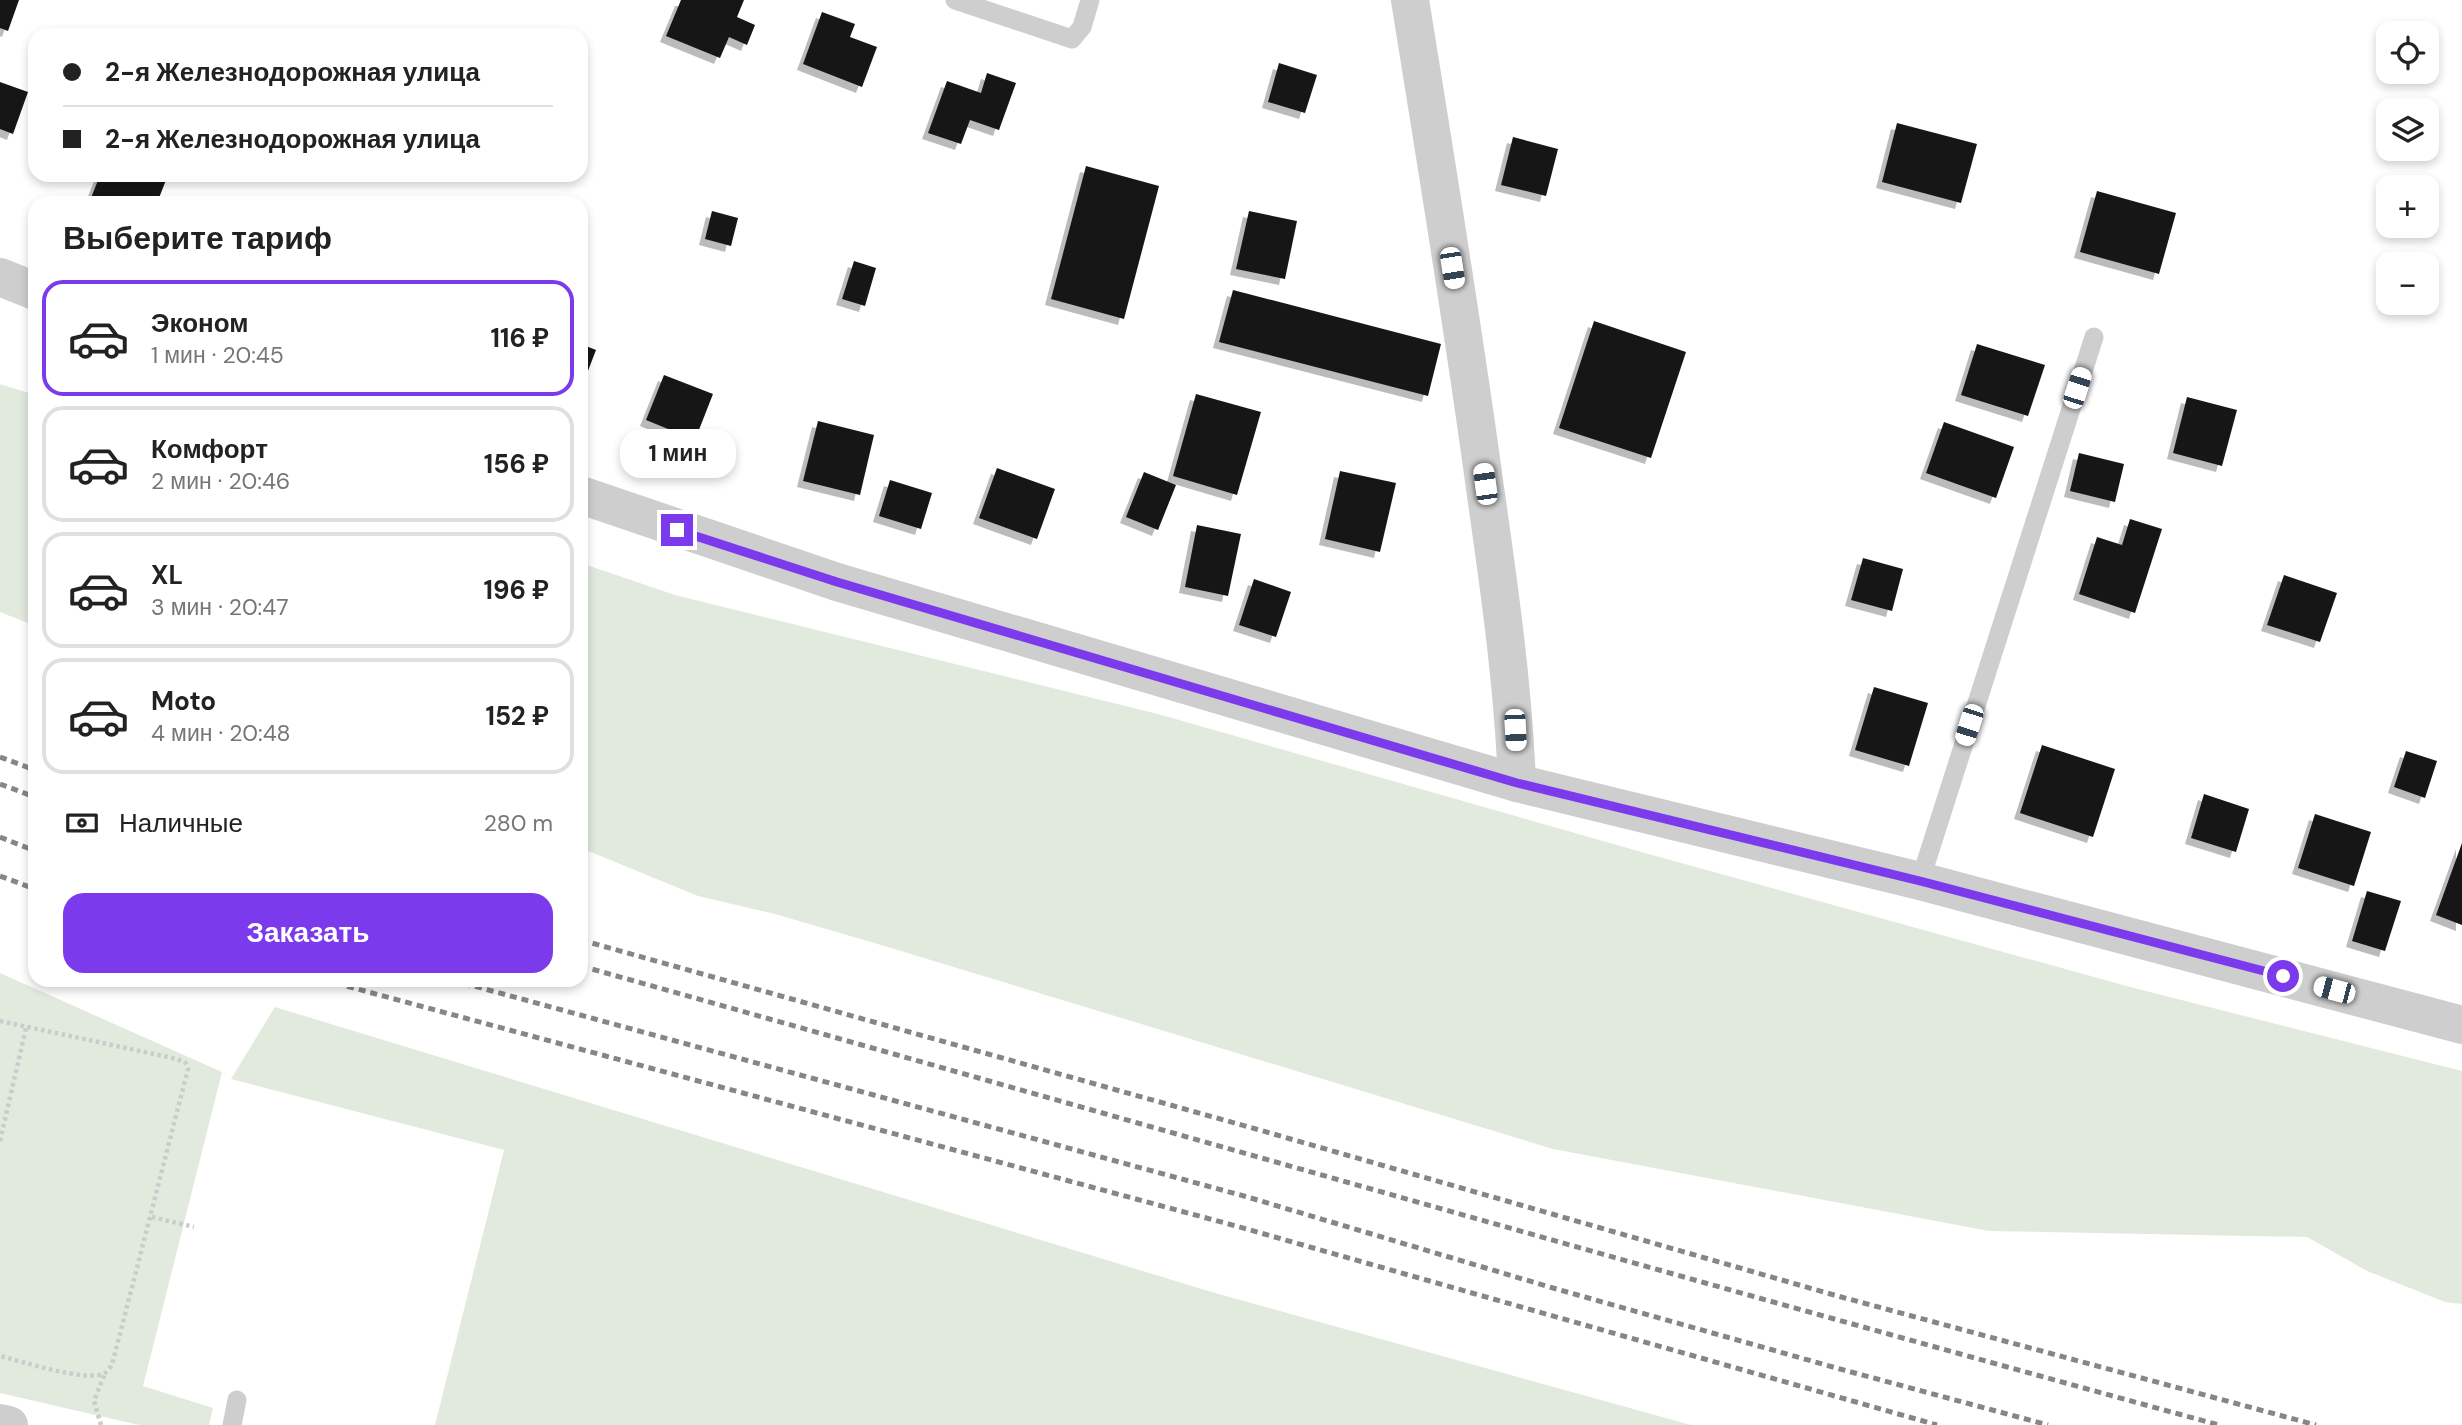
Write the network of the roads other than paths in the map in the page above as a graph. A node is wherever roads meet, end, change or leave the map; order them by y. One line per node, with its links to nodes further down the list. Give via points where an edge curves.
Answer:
1 (955, 0): 2 (lane, via 1072,39 1082,27)
2 (1090, 0)
3 (1410, 0): 8 (street, via 1506,635)
4 (0, 277): 5 (street)
5 (28, 288)
6 (2094, 337): 9 (lane)
7 (588, 497): 8 (street, via 837,582)
8 (1517, 783): 9 (street)
9 (1920, 881): 10 (street)
10 (2462, 1025)
11 (237, 1400): 14 (lane)
12 (0, 1423): 13 (street)
13 (9, 1425)
14 (232, 1425)

